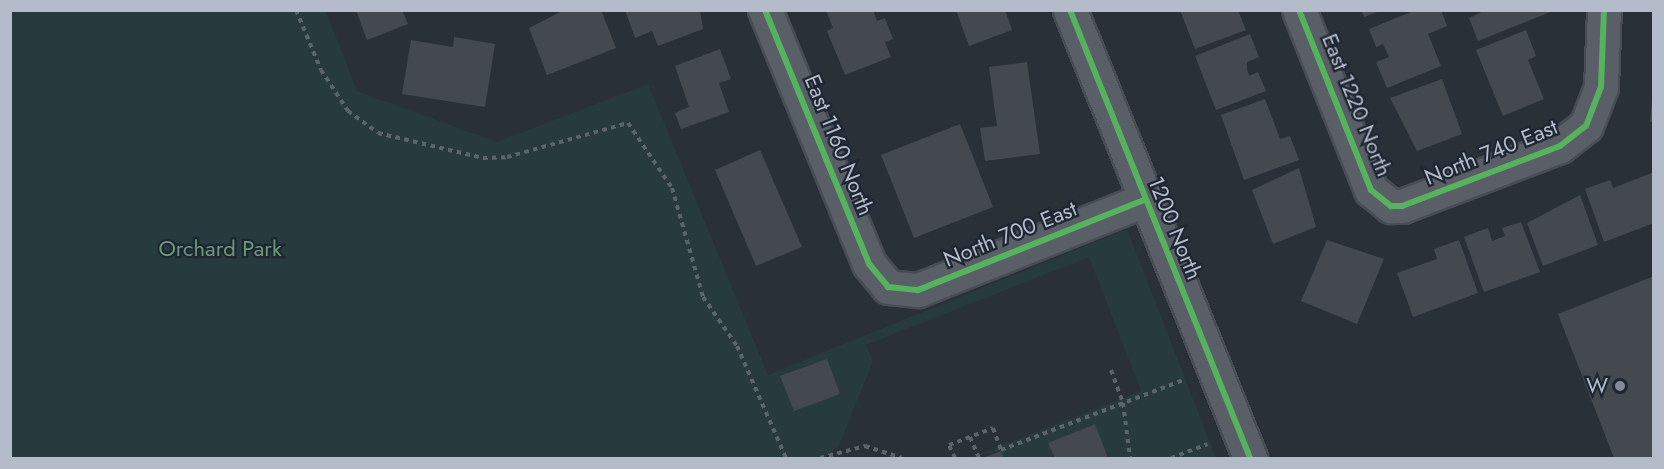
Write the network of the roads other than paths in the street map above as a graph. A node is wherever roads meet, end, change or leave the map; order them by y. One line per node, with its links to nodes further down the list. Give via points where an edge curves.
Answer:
1 (765, 10): 7 (street, East 1160 North, via 869,264)
2 (1070, 10): 5 (street, 1200 North)
3 (1299, 10): 6 (street, East 1220 North, via 1365,179)
4 (1605, 10): 6 (street, North 740 East, via 1601,87 1586,126 1560,146 1411,204)
5 (1144, 200): 7 (street, North 700 East, via 918,290); 8 (street, 1200 North)
6 (1391, 206)
7 (888, 287)
8 (1250, 459)

